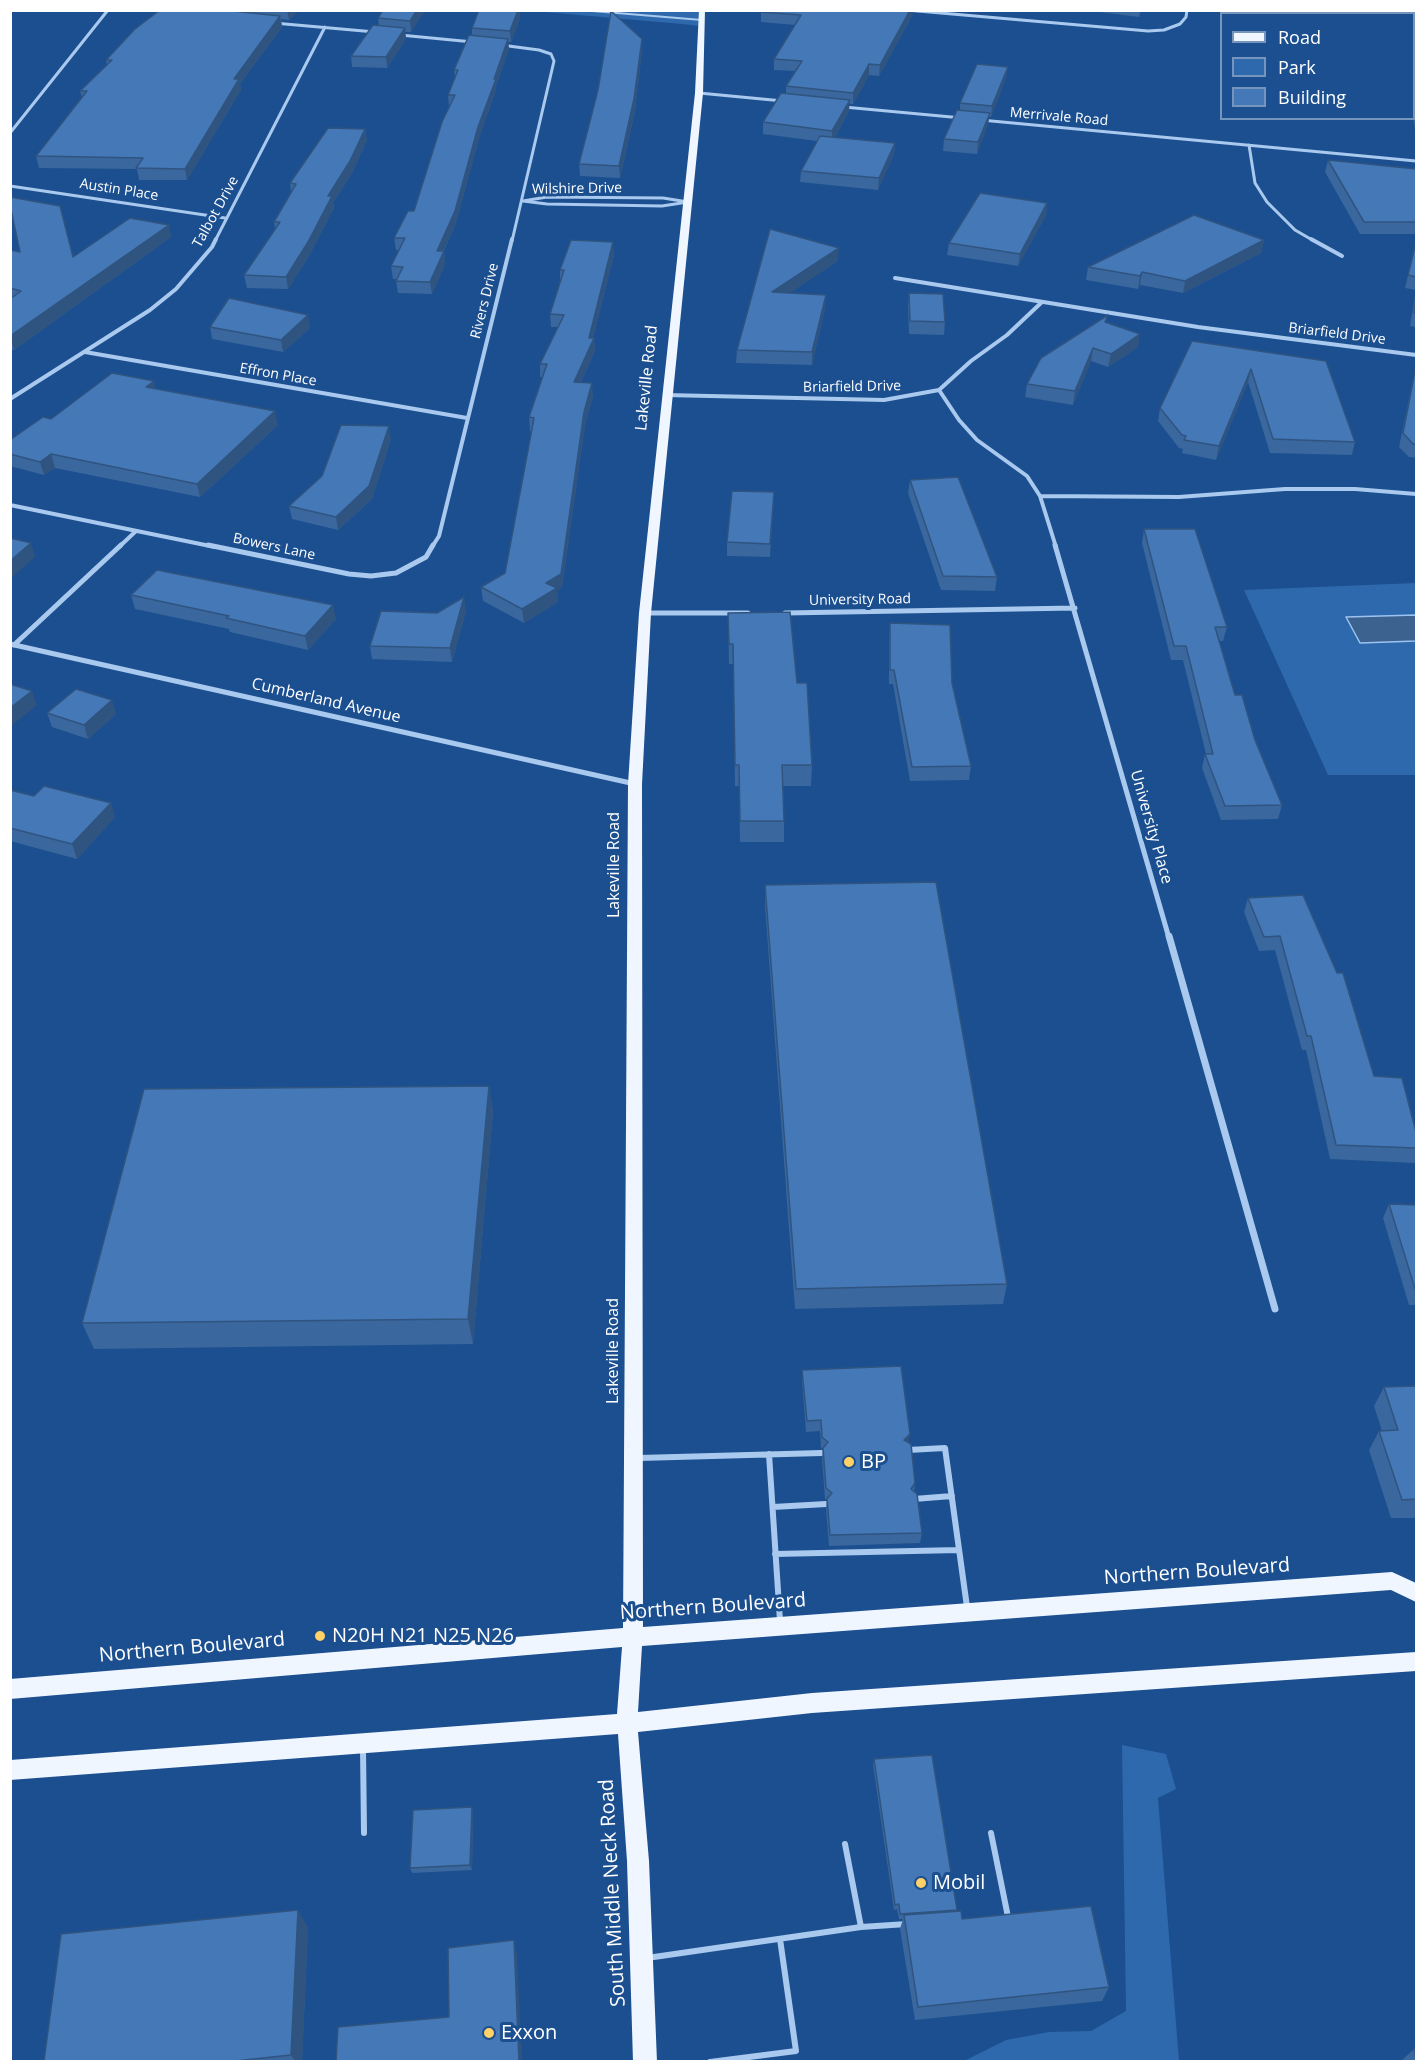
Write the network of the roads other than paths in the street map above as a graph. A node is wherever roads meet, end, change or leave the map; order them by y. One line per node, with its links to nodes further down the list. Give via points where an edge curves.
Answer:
1 (108, 10): 21 (street)
2 (151, 10): 8 (street)
3 (580, 10): 7 (lane)
4 (702, 10): 9 (main road, Lakeville Road)
5 (906, 10): 6 (street, via 1148,31 1180,24)
6 (1187, 10)
7 (593, 11): 9 (lane)
8 (174, 13)
9 (702, 20): 16 (main road, Lakeville Road)
10 (267, 22): 11 (street)
11 (325, 27): 12 (street); 27 (street, Talbot Drive)
12 (383, 33)
13 (394, 34): 14 (street)
14 (476, 42)
15 (499, 44): 25 (street, Rivers Drive, via 551,54 554,68)
16 (699, 93): 17 (street); 26 (main road, Lakeville Road)
17 (790, 101)
18 (835, 106): 19 (street)
19 (968, 118)
20 (979, 120): 22 (street, Merrivale Road)
21 (10, 133)
22 (1249, 145): 23 (street, Merrivale Road); 28 (street, via 1255,183 1267,202 1295,230)
23 (1416, 161)
24 (10, 186): 27 (street, Austin Place)
25 (523, 201): 26 (street, Wilshire Drive, via 662,206); 26 (street, Wilshire Drive, via 547,197 663,198); 36 (street, Rivers Drive)
26 (688, 202): 34 (main road, Lakeville Road)
27 (225, 218): 31 (street, Talbot Drive, via 212,248 176,289)
28 (1342, 256)
29 (894, 278): 30 (street, Briarfield Drive)
30 (1042, 303): 32 (street, Briarfield Drive); 33 (street, Briarfield Drive)
31 (84, 352): 35 (street, Talbot Drive); 36 (street, Effron Place)
32 (1416, 355)
33 (939, 390): 34 (street, Briarfield Drive, via 884,400); 38 (street, University Place, via 977,440 1027,476)
34 (666, 395): 43 (main road, Lakeville Road)
35 (10, 399)
36 (467, 418): 41 (street, Rivers Drive, via 439,536 426,557)
37 (1416, 494): 38 (street, via 1285,489 1179,497)
38 (1040, 496): 42 (street, University Place)
39 (10, 505): 40 (street, Bowers Lane)
40 (136, 531): 41 (street, Bowers Lane, via 350,574 383,575); 46 (street)
41 (407, 569)
42 (1075, 608): 45 (street, University Road); 48 (street, University Place)
43 (645, 613): 44 (street); 47 (main road, Lakeville Road)
44 (761, 613)
45 (772, 613)
46 (12, 645): 47 (street, Cumberland Avenue)
47 (635, 784): 52 (main road, Lakeville Road)
48 (1275, 1309)
49 (908, 1450): 53 (lane, via 945,1448)
50 (822, 1453): 51 (lane)
51 (770, 1454): 52 (lane); 56 (lane)
52 (633, 1458): 62 (main road, Lakeville Road)
53 (952, 1496): 54 (lane); 57 (lane)
54 (914, 1498)
55 (826, 1504): 56 (lane)
56 (773, 1507): 58 (lane)
57 (959, 1550): 58 (lane); 60 (lane)
58 (776, 1554): 61 (lane)
59 (1416, 1593): 60 (main road, Northern Boulevard, via 1392,1581)
60 (968, 1612): 61 (main road, Northern Boulevard)
61 (780, 1626): 62 (main road, Northern Boulevard)
62 (633, 1637): 64 (main road, Northern Boulevard); 65 (main road, Lakeville Road)
63 (1416, 1662): 65 (main road, via 812,1703)
64 (10, 1689)
65 (627, 1723): 66 (main road); 75 (main road, South Middle Neck Road)
66 (363, 1743): 67 (main road); 68 (lane)
67 (10, 1770)
68 (364, 1833)
69 (991, 1833): 71 (lane, via 1010,1916)
70 (845, 1844): 73 (lane)
71 (999, 1917)
72 (918, 1923): 73 (lane)
73 (861, 1927): 74 (lane)
74 (780, 1939): 75 (lane); 77 (lane, via 796,2051)
75 (641, 1958): 76 (main road, South Middle Neck Road)
76 (645, 2061)
77 (710, 2061)

